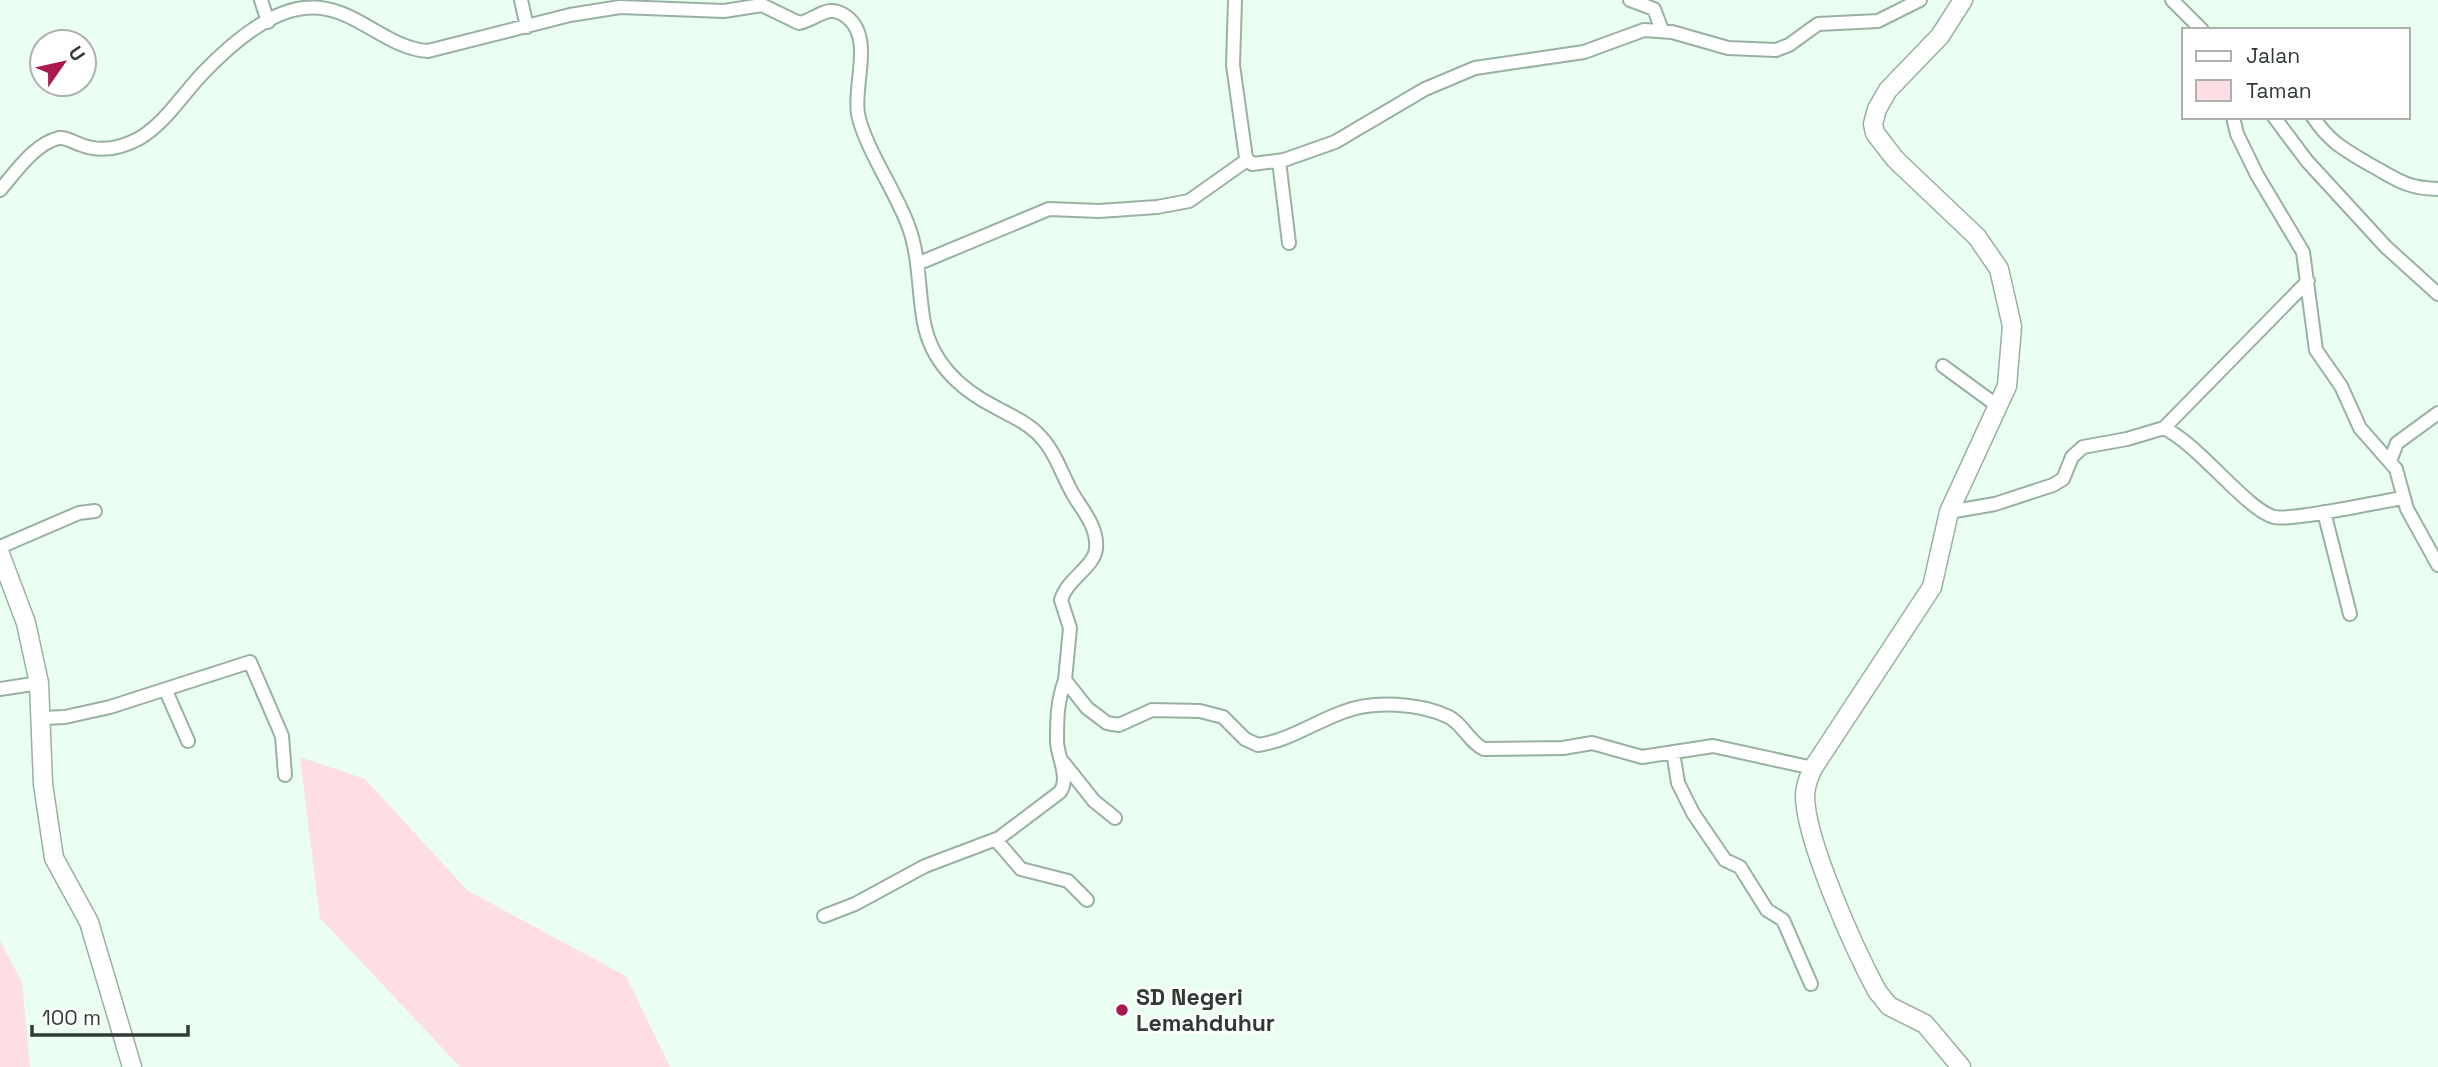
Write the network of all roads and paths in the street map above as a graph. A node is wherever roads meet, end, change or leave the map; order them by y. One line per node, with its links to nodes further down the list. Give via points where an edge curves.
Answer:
1 (261, 0): 8 (street)
2 (521, 0): 9 (street)
3 (1234, 0): 15 (street, via 1233,65)
4 (1630, 0): 11 (street, via 1654,9)
5 (1920, 0): 11 (street, via 1878,21 1818,24 1789,45 1770,50 1728,48)
6 (1963, 0): 24 (street, via 1940,36 1888,90 1873,124 1895,159 1977,237 1999,269 2013,345)
7 (2172, 0): 10 (street)
8 (268, 22): 9 (street, via 292,10 326,8 402,45 428,51); 18 (street, via 214,62 159,123 140,137 104,150 65,138 52,141 27,159)
9 (527, 27): 20 (street, via 620,7 724,11 762,5 799,23 826,10 844,15 860,44 859,115 906,220)
10 (2200, 28)
11 (1661, 30): 16 (street, via 1644,30 1584,52 1464,71 1342,139)
12 (2233, 119): 21 (street, via 2257,175 2303,252)
13 (2276, 119): 22 (street, via 2307,161 2386,247)
14 (2315, 119): 17 (street, via 2336,146 2390,178 2412,187)
15 (1247, 160): 16 (street, via 1252,164); 20 (street, via 1189,201 1099,211 1049,209)
16 (1279, 161): 19 (street)
17 (2438, 189)
18 (0, 190)
19 (1289, 243)
20 (917, 264): 36 (street, via 924,323 934,356 951,377 982,401 1024,422 1042,438 1054,452 1091,526 1094,555 1072,579 1062,600 1070,628)
21 (2308, 281): 26 (street); 27 (street, via 2316,351 2336,378 2360,428)
22 (2438, 294)
23 (1943, 366): 24 (street)
24 (1999, 407): 30 (street)
25 (2438, 413): 27 (street, via 2397,443)
26 (2164, 428): 30 (street, via 2084,447 2072,457 2063,479 2053,485 1995,504); 31 (street, via 2186,440 2268,514)
27 (2390, 461): 28 (street, via 2399,475)
28 (2403, 498): 31 (street); 34 (street)
29 (95, 511): 32 (street, via 79,513)
30 (1950, 512): 44 (street, via 1929,594)
31 (2324, 512): 35 (street)
32 (0, 547)
33 (0, 554): 37 (street, via 26,623)
34 (2438, 565)
35 (2350, 614)
36 (1065, 680): 42 (street, via 1087,708 1107,723 1119,725 1152,710 1200,711 1223,717 1258,745 1345,711 1388,705 1446,716 1484,749 1592,743 1637,757); 43 (street, via 1057,708)
37 (39, 683): 38 (street); 40 (street)
38 (0, 689)
39 (166, 691): 40 (street, via 75,715); 41 (street); 45 (street, via 250,662 282,736)
40 (42, 718): 51 (street, via 43,784 54,858 89,922)
41 (188, 741)
42 (1673, 752): 44 (street, via 1713,746); 50 (street, via 1678,783 1693,813 1725,860 1740,867 1767,910 1783,920)
43 (1059, 757): 46 (street, via 1094,801); 47 (street, via 1064,782 1060,792)
44 (1813, 768): 52 (street, via 1805,796 1811,830 1864,967 1883,1001 1925,1024)
45 (285, 775)
46 (1115, 818)
47 (996, 840): 48 (street, via 1021,869 1068,881); 49 (street, via 925,866)
48 (1087, 900)
49 (824, 916)
50 (1811, 984)
51 (132, 1067)
52 (1961, 1067)

